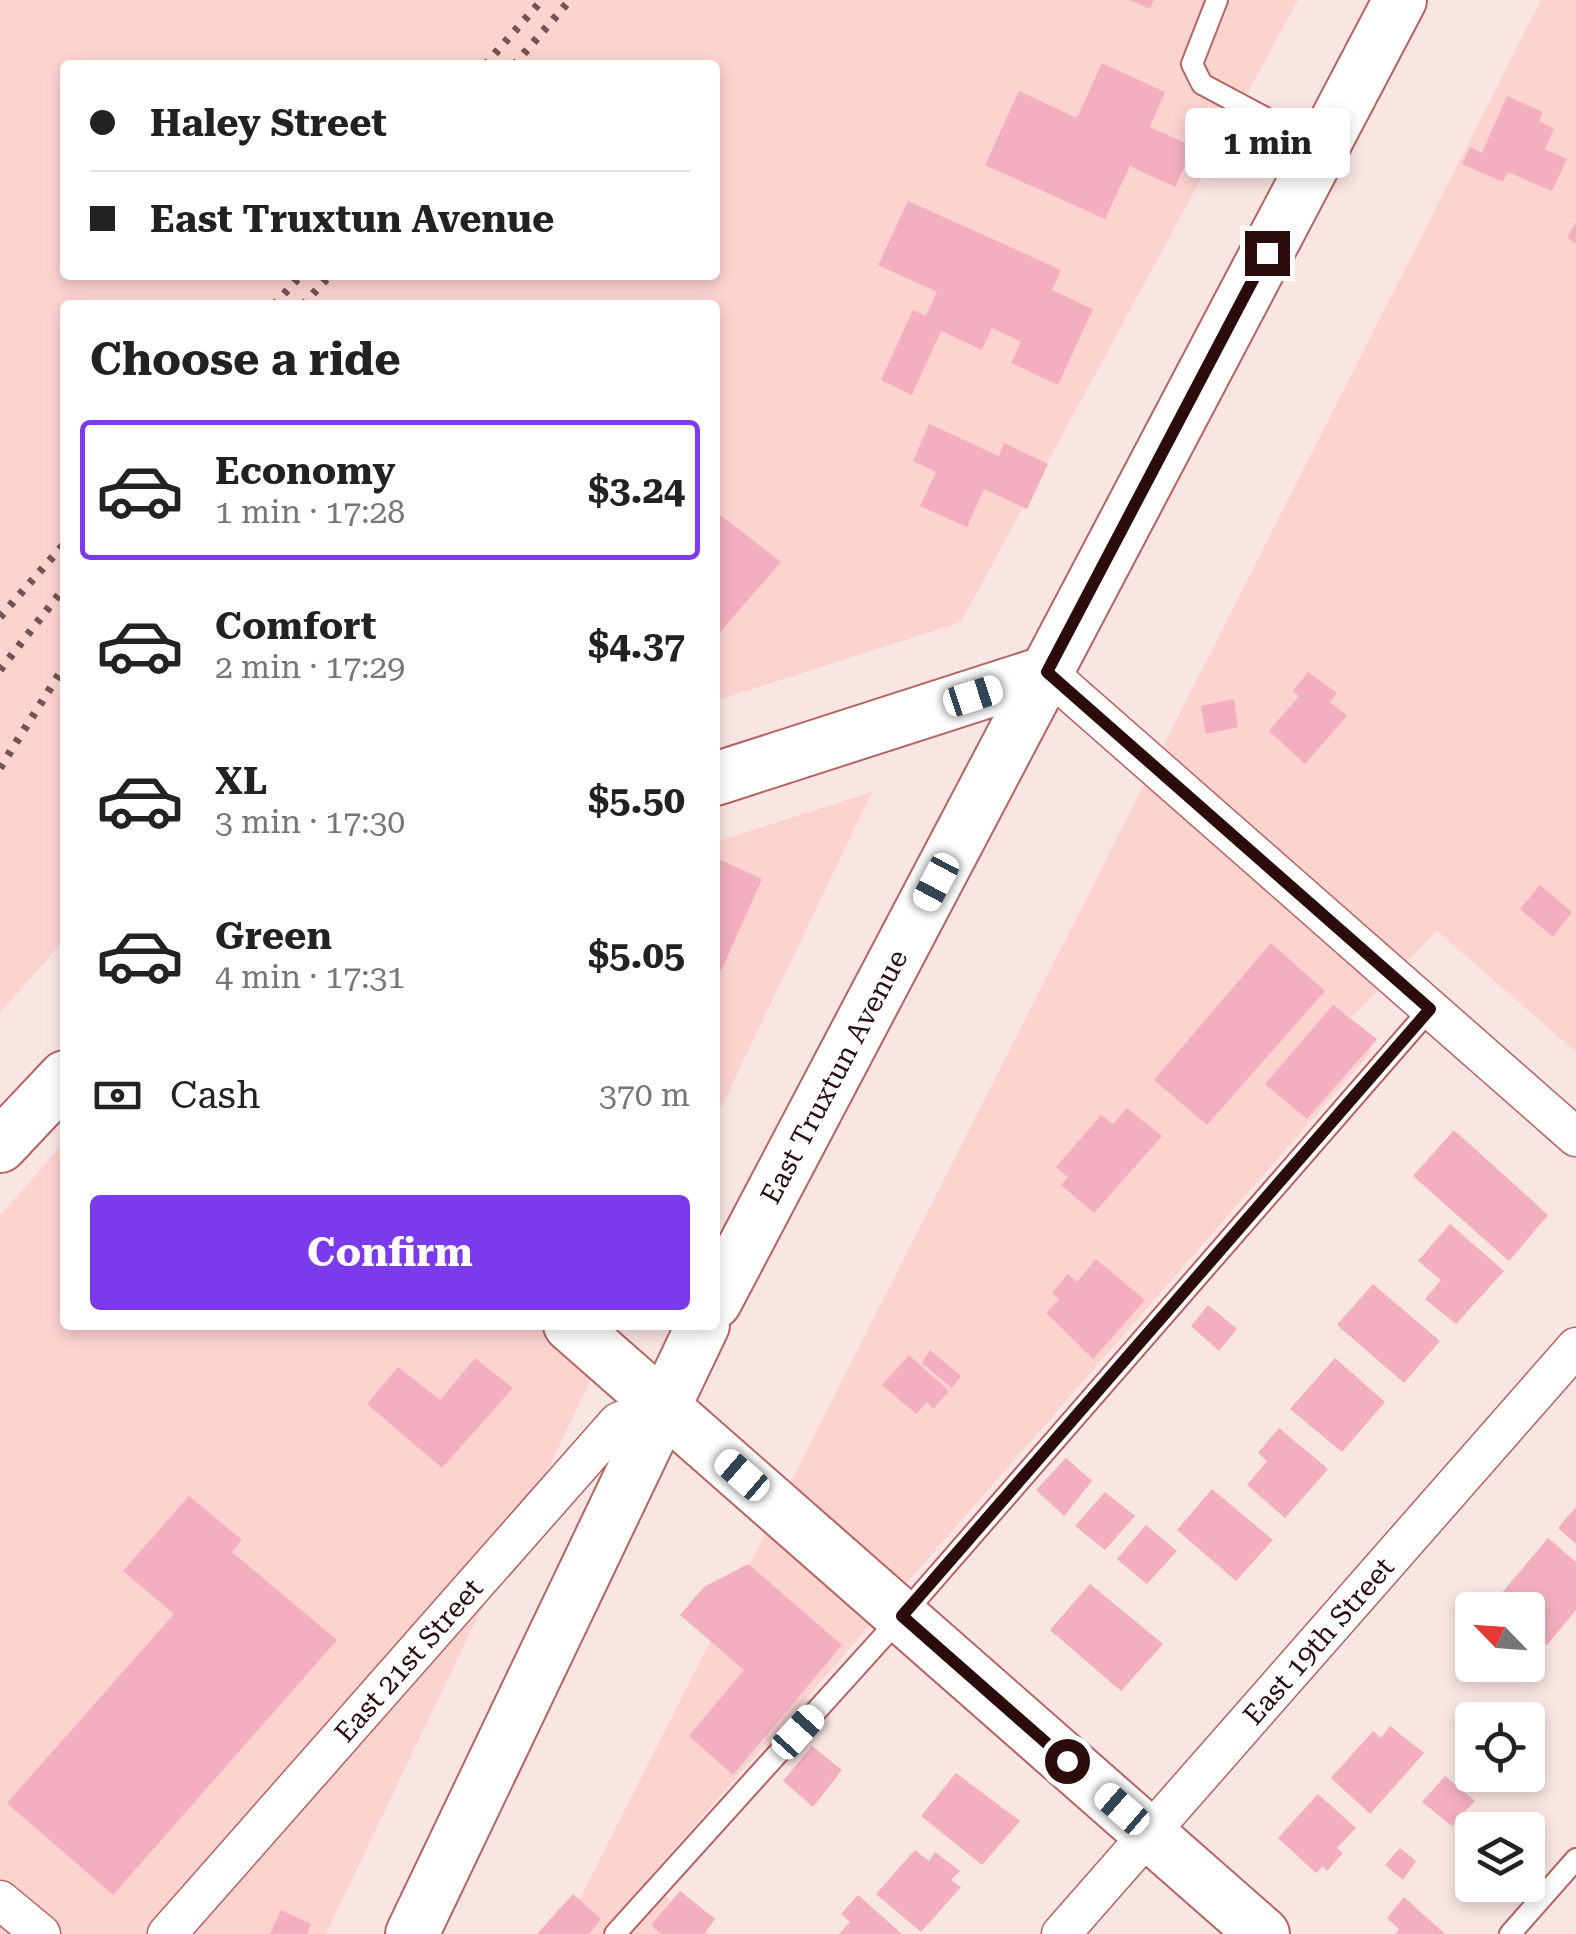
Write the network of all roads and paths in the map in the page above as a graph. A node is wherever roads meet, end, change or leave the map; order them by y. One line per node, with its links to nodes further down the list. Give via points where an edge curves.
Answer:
1 (1217, 0): 3 (lane, via 1192,64 1202,84)
2 (1400, 0): 3 (main road, East Truxtun Avenue)
3 (1322, 148): 4 (main road, East Truxtun Avenue)
4 (1047, 672): 5 (main road); 6 (street); 10 (main road, East Truxtun Avenue)
5 (720, 777)
6 (1430, 1009): 8 (street); 15 (lane)
7 (60, 1083): 9 (main road)
8 (1576, 1137)
9 (0, 1146)
10 (720, 1293)
11 (576, 1330): 14 (main road)
12 (700, 1330): 14 (main road)
13 (1576, 1348): 16 (street, East 19th Street)
14 (661, 1404): 15 (main road); 20 (street, East 21st Street, via 618,1422); 21 (main road)
15 (902, 1616): 16 (main road); 22 (lane)
16 (1149, 1834): 23 (street, East 19th Street); 24 (main road)
17 (1576, 1859): 25 (lane)
18 (0, 1900): 19 (street)
19 (41, 1934)
20 (168, 1934)
21 (412, 1934)
22 (614, 1934)
23 (1061, 1934)
24 (1264, 1934)
25 (1510, 1934)

